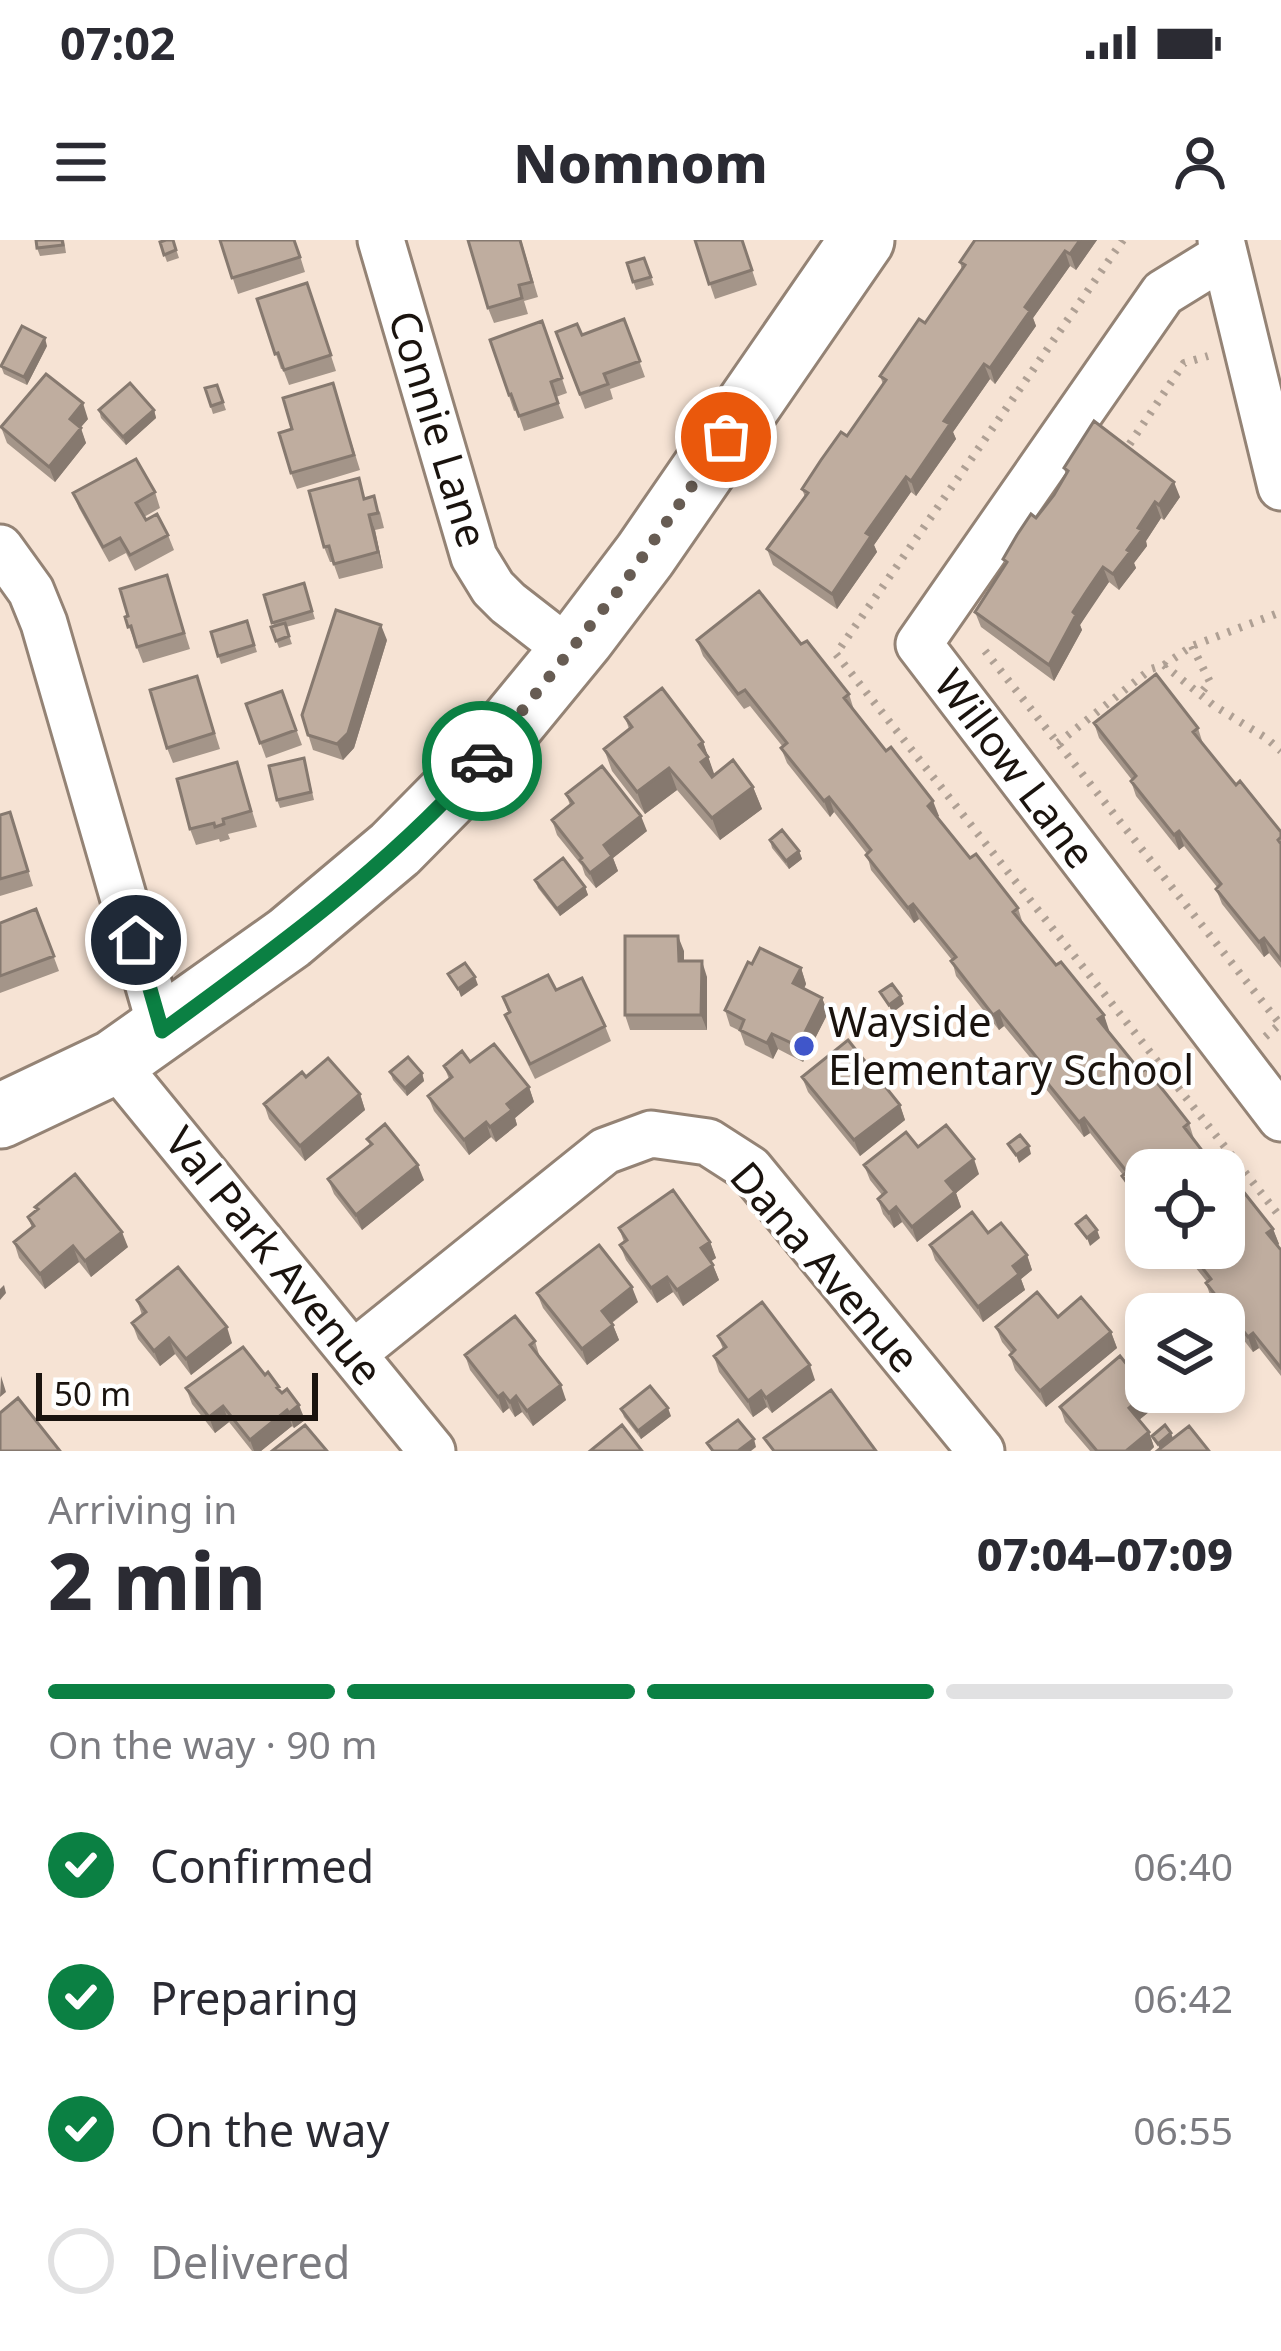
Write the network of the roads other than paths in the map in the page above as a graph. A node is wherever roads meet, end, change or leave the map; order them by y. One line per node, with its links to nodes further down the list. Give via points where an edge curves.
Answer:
1 (381, 240): 6 (street, Connie Lane, via 474,556 508,603)
2 (862, 240): 6 (main road)
3 (1222, 248): 4 (street, Willow Lane); 9 (street, Willow Lane, via 1163,293 919,644)
4 (1281, 487)
5 (0, 548): 7 (street, via 44,623)
6 (571, 652): 7 (main road, via 395,849)
7 (138, 1047): 8 (main road); 10 (street, Val Park Avenue)
8 (0, 1116)
9 (1281, 1118)
10 (354, 1353): 11 (street, Val Park Avenue); 12 (street, Dana Avenue, via 604,1151 651,1134 708,1142 751,1169)
11 (432, 1451)
12 (981, 1451)

